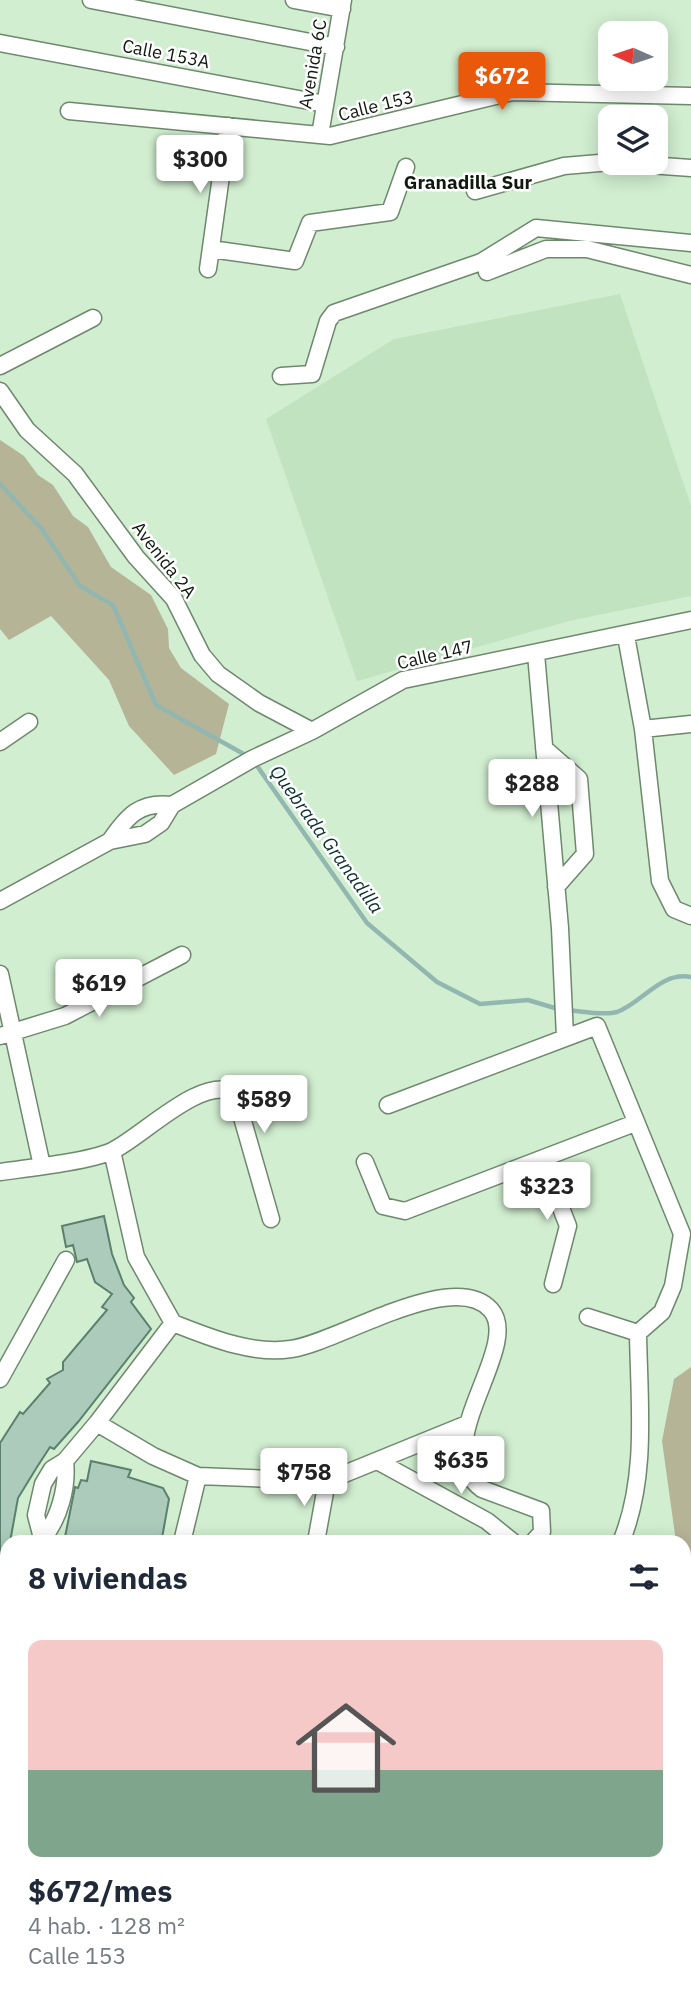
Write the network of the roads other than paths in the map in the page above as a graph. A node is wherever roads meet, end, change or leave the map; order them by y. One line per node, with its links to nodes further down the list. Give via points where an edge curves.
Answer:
1 (91, 0): 5 (street)
2 (294, 0): 3 (street)
3 (343, 4): 5 (street, Avenida 6C)
4 (0, 43): 7 (street, Calle 153A)
5 (336, 47): 7 (street, Avenida 6C)
6 (691, 96): 10 (street, Calle 153, via 512,92 344,135)
7 (325, 104): 10 (street, Avenida 6C)
8 (69, 111): 9 (street, Calle 153)
9 (228, 126): 10 (street, Calle 153); 17 (street)
10 (320, 135)
11 (598, 163): 15 (street, via 564,166)
12 (668, 166): 14 (street)
13 (406, 167): 17 (street, via 390,212 309,224 295,261)
14 (691, 168)
15 (475, 191)
16 (691, 243): 23 (street, via 536,228 481,262 334,313 312,374)
17 (211, 249): 18 (street)
18 (208, 269)
19 (486, 272): 20 (street, via 546,249 587,249)
20 (691, 275)
21 (93, 318): 22 (street)
22 (0, 366)
23 (281, 376)
24 (0, 391): 31 (street, Avenida 2A, via 27,430 75,474 136,557 174,599 202,655 218,674 259,703)
25 (691, 620): 26 (street, Calle 147)
26 (626, 636): 27 (street, Calle 147); 30 (street)
27 (536, 654): 31 (street, Calle 147, via 403,680); 33 (street)
28 (29, 722): 32 (street)
29 (691, 724): 30 (street)
30 (643, 729): 38 (street, via 660,881 674,909)
31 (312, 731): 34 (street, Calle 147)
32 (0, 742)
33 (544, 748): 36 (street); 36 (street, via 579,779 585,854)
34 (172, 805): 35 (street, via 161,823 145,834); 35 (street, via 145,805 127,816)
35 (110, 841): 37 (street)
36 (556, 887): 42 (street)
37 (0, 901)
38 (691, 916)
39 (182, 955): 41 (street, via 65,1016)
40 (0, 974): 41 (street)
41 (6, 1035): 48 (street)
42 (565, 1037): 43 (street); 44 (street, via 597,1026)
43 (388, 1104)
44 (635, 1123): 46 (street); 55 (street, via 682,1234 673,1286 662,1311)
45 (112, 1151): 48 (street); 50 (street, via 204,1093 229,1089 235,1093); 54 (street, via 136,1257)
46 (542, 1159): 47 (street, via 405,1211 383,1206); 52 (street, via 568,1226)
47 (365, 1162)
48 (41, 1166): 49 (street)
49 (0, 1172)
50 (271, 1219)
51 (66, 1260): 56 (street)
52 (553, 1284)
53 (589, 1317): 55 (street)
54 (173, 1323): 57 (street); 58 (street, via 222,1343 289,1350 328,1341 425,1300 466,1298 490,1309 496,1318 495,1346)
55 (638, 1333): 69 (street, via 639,1457 632,1515)
56 (0, 1379)
57 (97, 1423): 59 (street); 61 (street)
58 (467, 1424): 60 (street); 68 (street, via 468,1475 482,1489 541,1511)
59 (65, 1461): 63 (street, via 52,1469 37,1498); 64 (street, via 61,1502)
60 (379, 1462): 62 (street); 67 (street)
61 (198, 1476): 62 (street); 65 (street)
62 (327, 1481): 66 (street)
63 (40, 1535)
64 (47, 1535)
65 (184, 1535)
66 (317, 1535)
67 (504, 1535)
68 (539, 1535)
69 (624, 1535)

